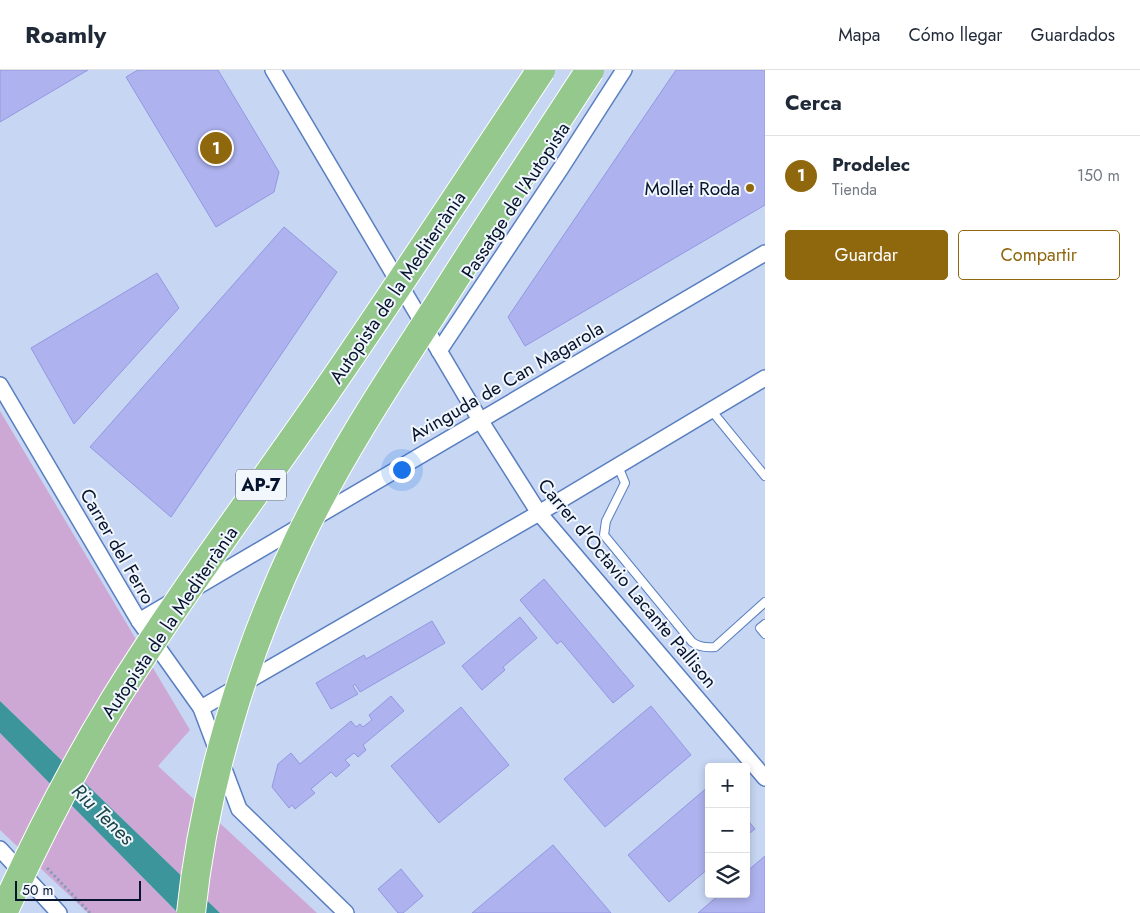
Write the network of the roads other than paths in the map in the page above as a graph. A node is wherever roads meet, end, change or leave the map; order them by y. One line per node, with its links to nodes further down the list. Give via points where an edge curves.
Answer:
1 (273, 70): 6 (street, Carrer d'Octavio Lacante Pallison)
2 (542, 70): 21 (highway, Autopista de la Mediterrània / AP-7, bridge, via 115,700 54,806)
3 (590, 70): 23 (highway, bridge, via 373,405 298,541 256,643 236,702 208,804)
4 (624, 70): 6 (street, Passatge de l'Autopista)
5 (765, 253): 10 (street, Avinguda de Can Magarola)
6 (439, 351): 10 (street, Carrer d'Octavio Lacante Pallison)
7 (765, 378): 9 (street)
8 (0, 385): 15 (street, Carrer del Ferro)
9 (711, 410): 11 (street); 12 (lane)
10 (480, 420): 13 (street, Carrer d'Octavio Lacante Pallison); 15 (street, Avinguda de Can Magarola)
11 (618, 466): 13 (street); 14 (lane, via 625,483 606,521 604,535 692,642 706,648 715,647)
12 (765, 476)
13 (539, 513): 18 (street); 19 (street, Carrer d'Octavio Lacante Pallison)
14 (765, 602)
15 (139, 621): 18 (street, Carrer del Ferro)
16 (765, 624): 17 (lane, via 760,628)
17 (765, 634)
18 (200, 708): 24 (street, Carrer del Ferro, via 239,809)
19 (765, 778)
20 (0, 849): 22 (street)
21 (3, 913)
22 (59, 913)
23 (191, 913)
24 (346, 913)

